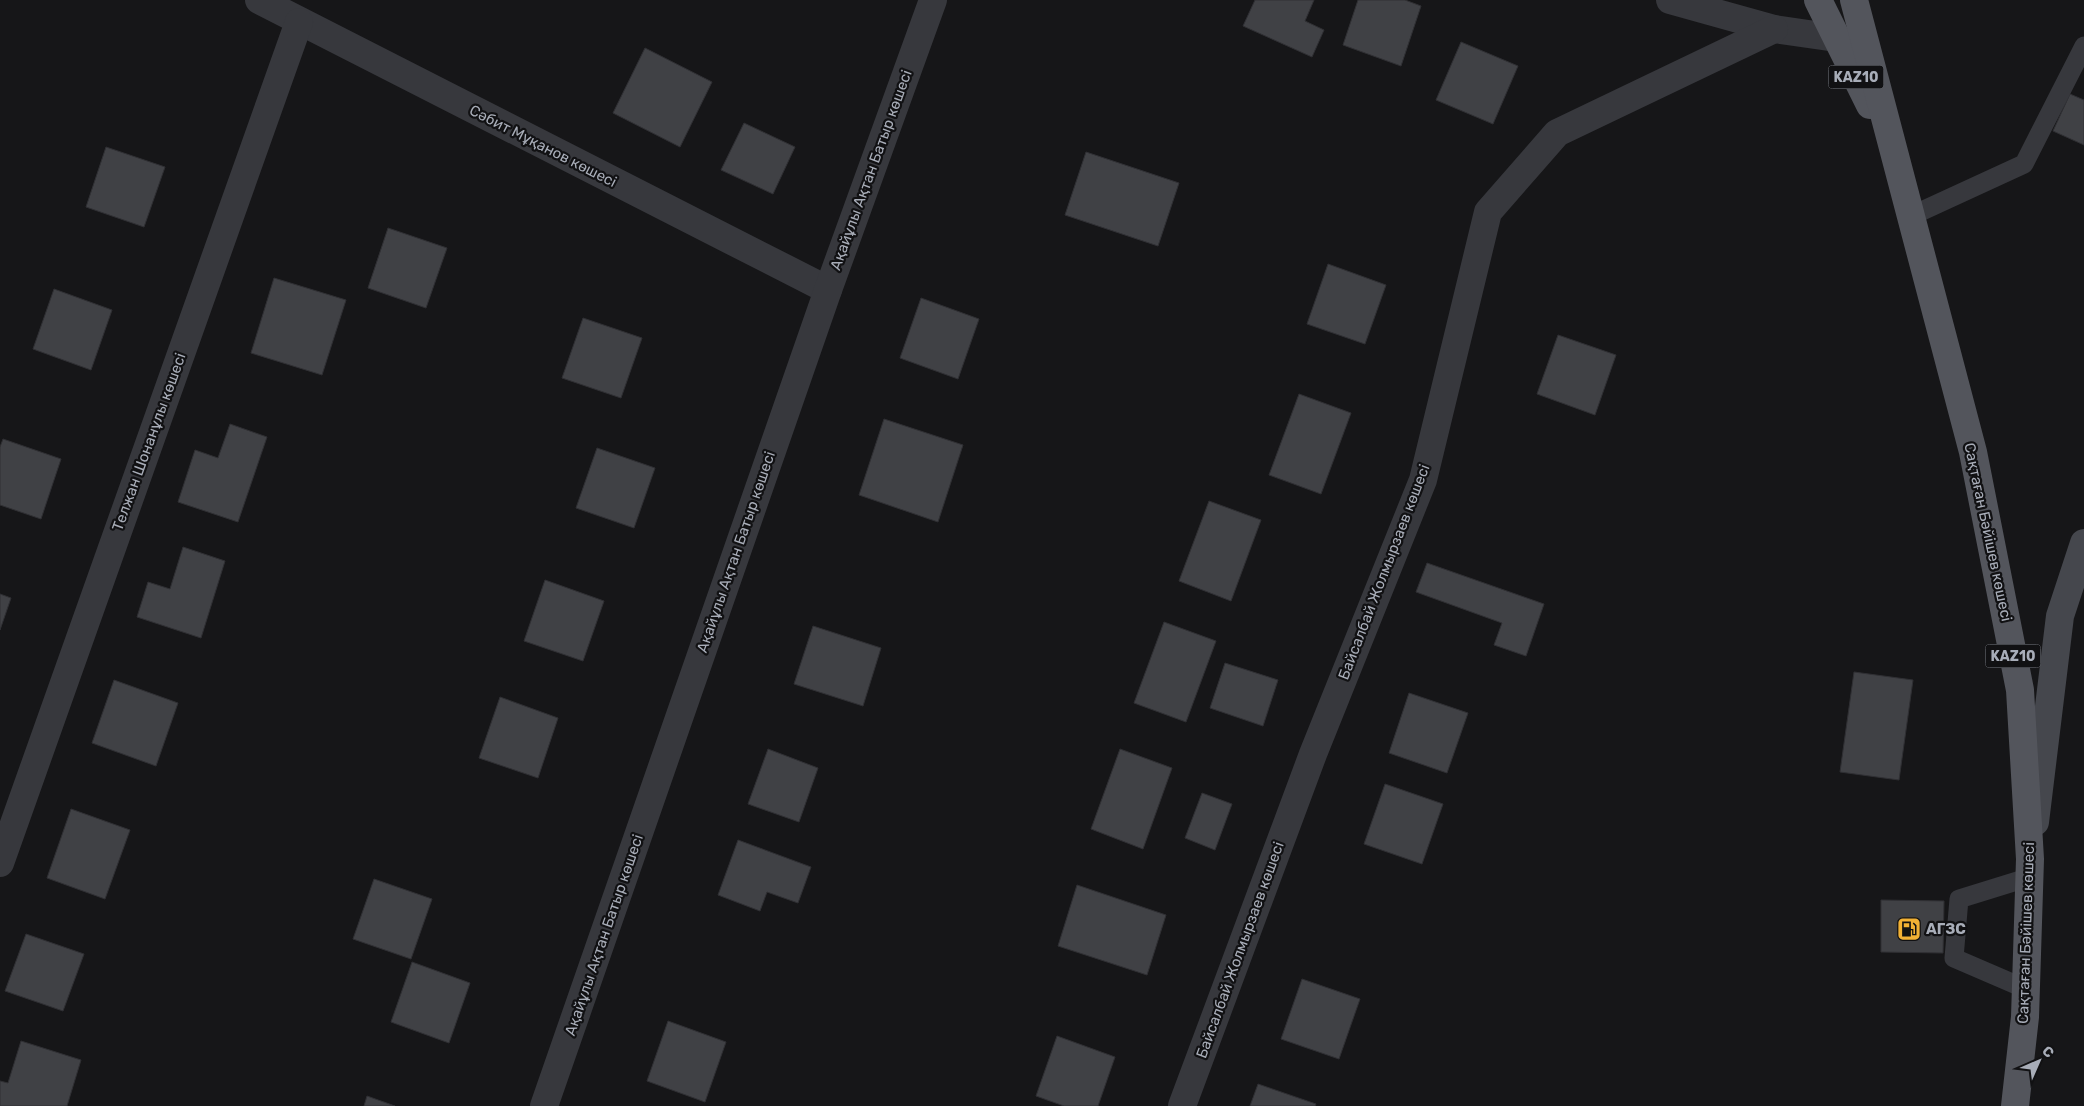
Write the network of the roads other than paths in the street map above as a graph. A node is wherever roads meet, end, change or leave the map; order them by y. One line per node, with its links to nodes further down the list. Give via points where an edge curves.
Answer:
1 (259, 0): 6 (street, Сәбит Мұқанов көшесі)
2 (933, 0): 12 (street, Ақайұлы Ақтан Батыр көшесі)
3 (1670, 0): 7 (street)
4 (1818, 0): 8 (main road, KAZ10)
5 (1854, 0): 10 (main road, Сақтаған Бәйішев көшесі / KAZ10)
6 (299, 22): 12 (street, Сәбит Мұқанов көшесі); 14 (street, Телжан Шонанұлы көшесі)
7 (1774, 29): 8 (street); 18 (street, Байсалбай Жолмырзаев көшесі, via 1557,132 1488,212 1423,480 1313,754)
8 (1836, 38): 10 (main road, KAZ10)
9 (2084, 46): 11 (lane, via 2024,164)
10 (1894, 154): 11 (main road, Сақтаған Бәйішев көшесі / KAZ10)
11 (1911, 216): 15 (main road, Сақтаған Бәйішев көшесі / KAZ10, via 1973,452 2020,690)
12 (828, 290): 17 (street, Ақайұлы Ақтан Батыр көшесі)
13 (2084, 543): 15 (main road, via 2060,616)
14 (0, 863)
15 (2030, 868): 16 (main road, Сақтаған Бәйішев көшесі / KAZ10); 16 (lane, via 1959,899 1954,958)
16 (2026, 989): 19 (main road, Сақтаған Бәйішев көшесі / KAZ10)
17 (544, 1106)
18 (1182, 1106)
19 (2015, 1106)

